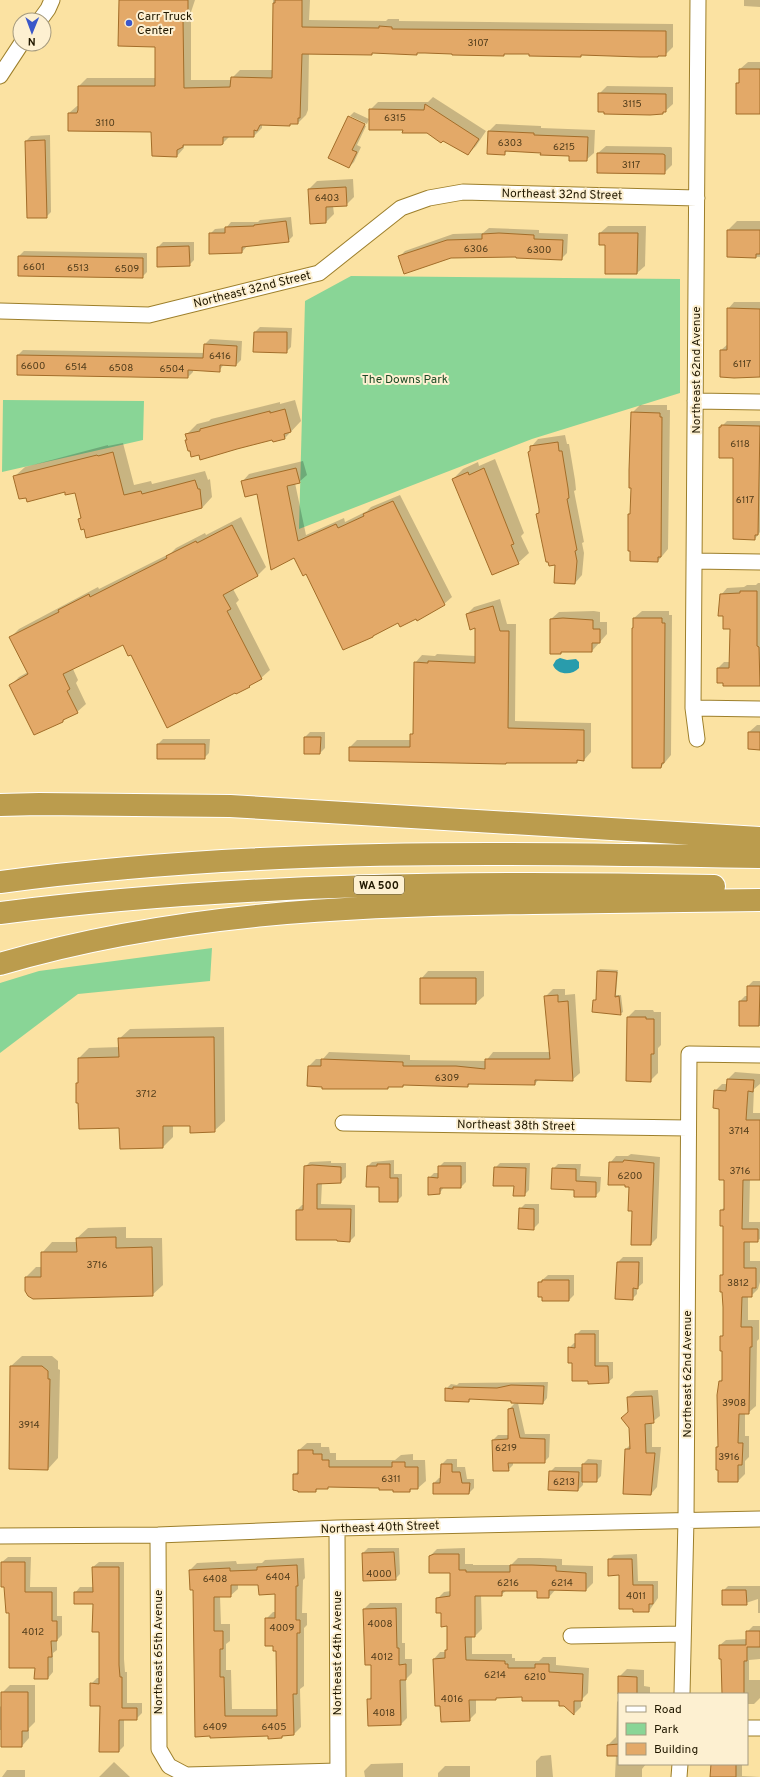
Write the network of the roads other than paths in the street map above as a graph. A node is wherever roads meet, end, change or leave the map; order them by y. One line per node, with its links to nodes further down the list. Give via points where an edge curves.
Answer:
1 (52, 0): 3 (street)
2 (698, 0): 6 (street, Northeast 62nd Avenue)
3 (46, 12)
4 (16, 52): 5 (street)
5 (0, 76)
6 (697, 198): 7 (street, Northeast 32nd Street, via 463,192 428,198 401,208 319,273 149,315); 8 (street, Northeast 62nd Avenue)
7 (0, 312)
8 (695, 401): 9 (street); 10 (street, Northeast 62nd Avenue)
9 (760, 402)
10 (694, 561): 11 (street); 12 (street, Northeast 62nd Avenue)
11 (760, 562)
12 (693, 708): 13 (street); 14 (street, Northeast 62nd Avenue)
13 (760, 709)
14 (698, 739)
15 (0, 805): 16 (highway, via 230,806)
16 (760, 838)
17 (760, 857): 18 (highway, via 462,854 305,857 138,867)
18 (0, 882)
19 (760, 887): 21 (highway, WA 500, via 386,884 150,897)
20 (760, 900): 22 (highway, via 466,904 325,909 133,932 53,949)
21 (0, 913)
22 (0, 964)
23 (760, 1055): 25 (street, Northeast 62nd Avenue, via 689,1054)
24 (343, 1123): 25 (street, Northeast 38th Street)
25 (688, 1128): 26 (street, Northeast 62nd Avenue)
26 (686, 1519): 27 (street, Northeast 40th Street); 28 (street, Northeast 40th Street); 31 (street, Northeast 62nd Avenue)
27 (760, 1519)
28 (337, 1528): 29 (street, Northeast 40th Street); 37 (street, Northeast 64th Avenue)
29 (158, 1535): 30 (street, Northeast 40th Street); 37 (street, Northeast 65th Avenue, via 159,1750 169,1766 186,1775)
30 (0, 1536)
31 (683, 1634): 32 (street); 33 (street, Northeast 62nd Avenue)
32 (571, 1636)
33 (682, 1693)
34 (748, 1728): 35 (street)
35 (760, 1728)
36 (680, 1765): 38 (street)
37 (338, 1774)
38 (680, 1777)

